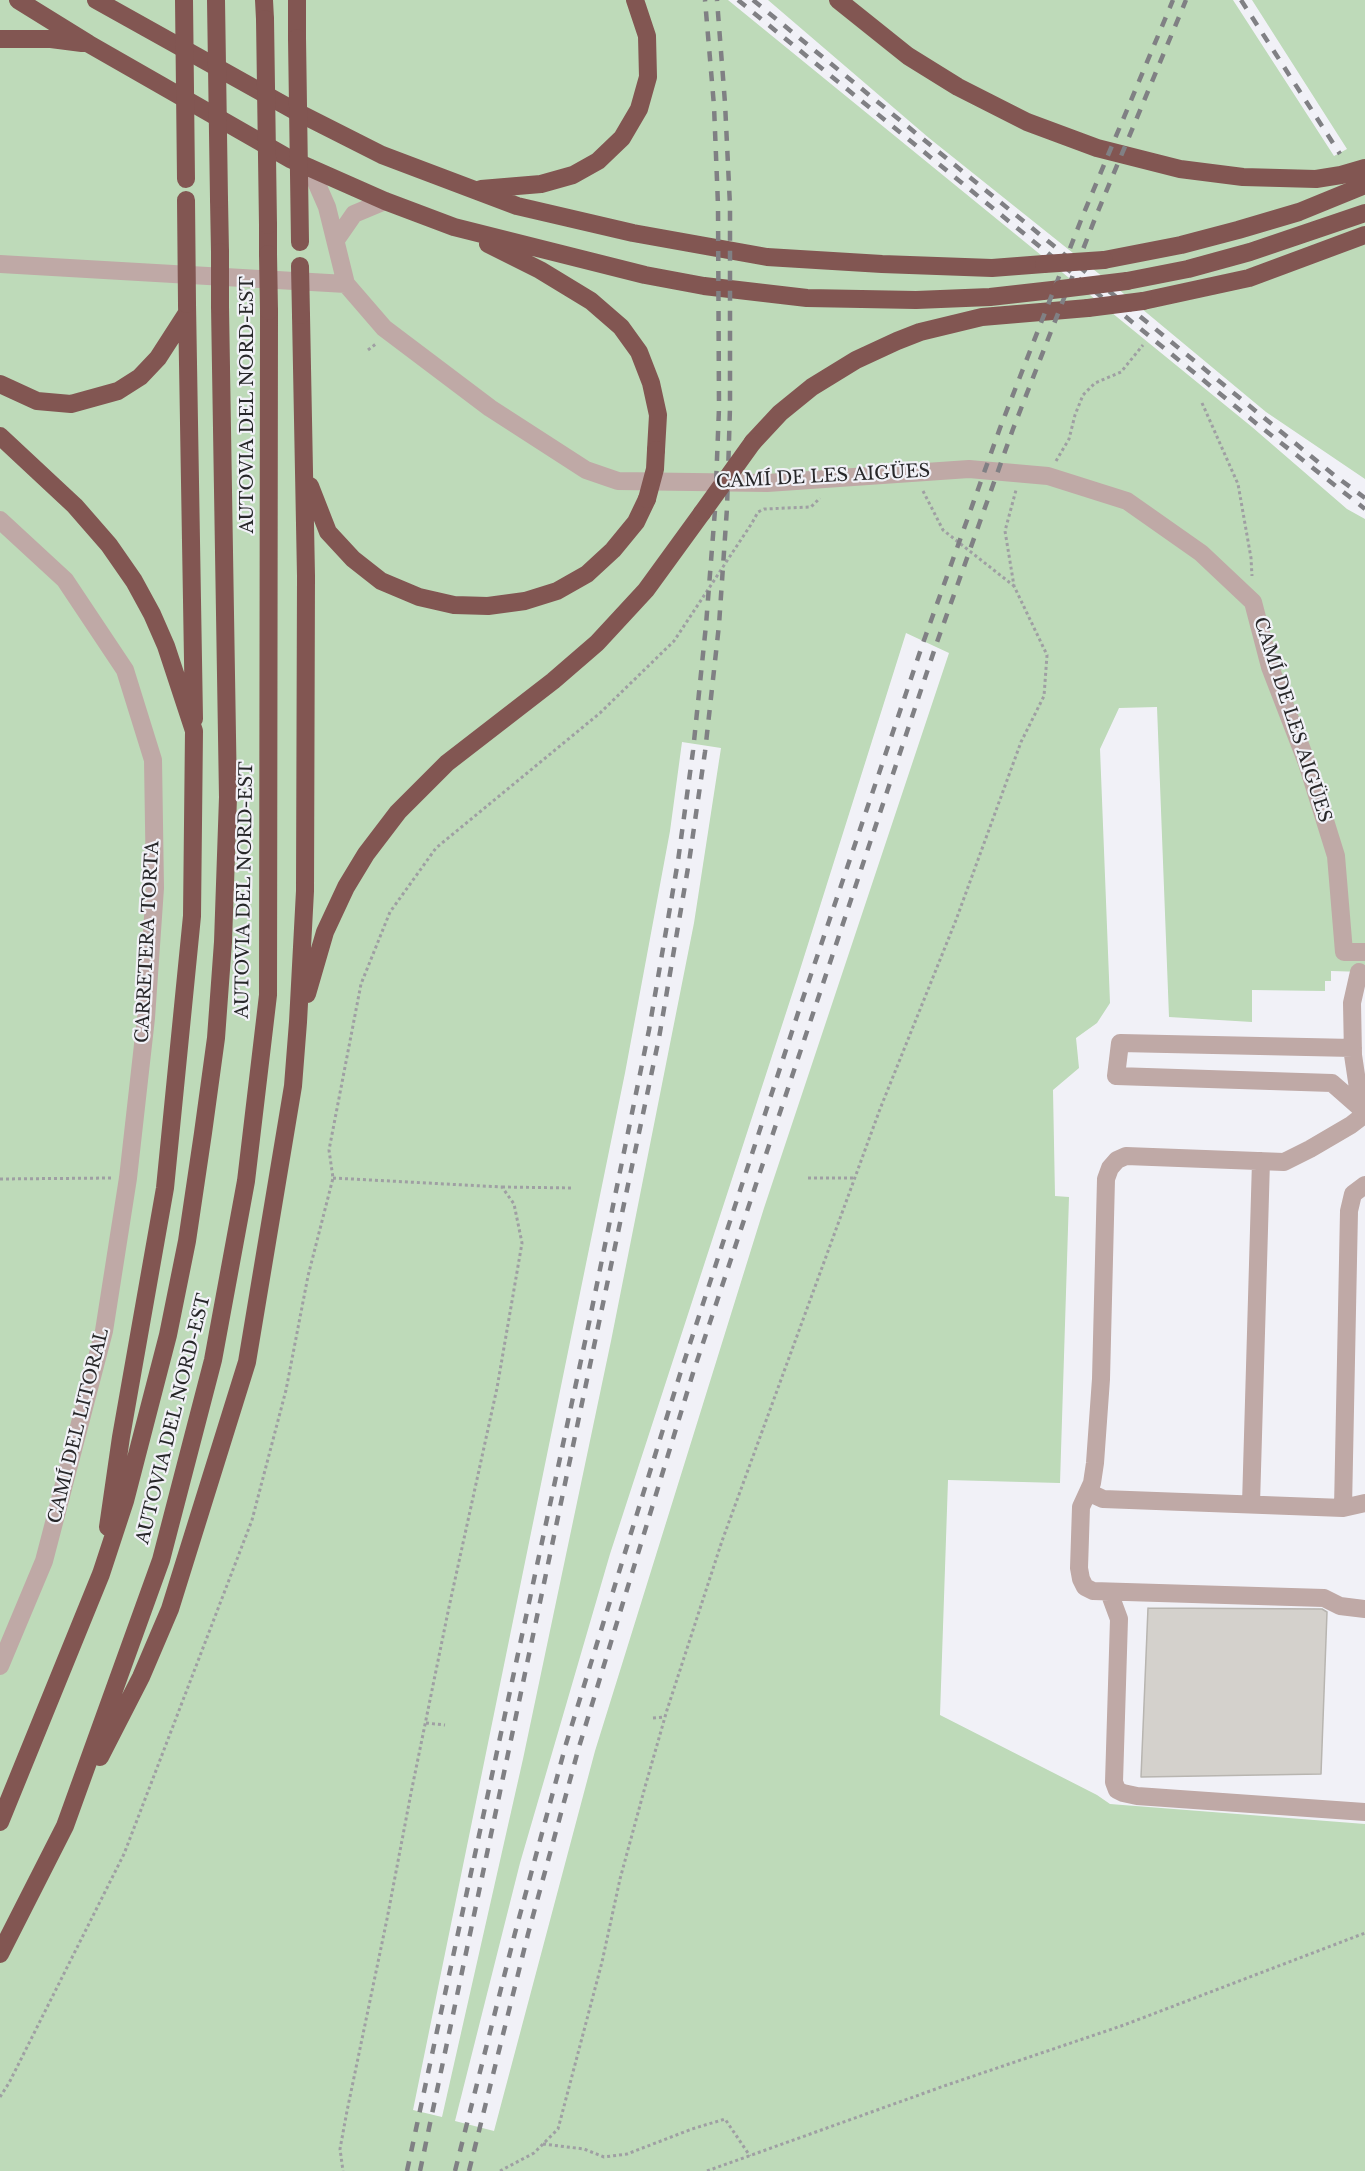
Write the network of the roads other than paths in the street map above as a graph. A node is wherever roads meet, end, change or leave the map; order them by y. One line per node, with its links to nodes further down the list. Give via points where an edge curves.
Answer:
1 (18, 0): 10 (highway)
2 (96, 0): 14 (highway, via 382,155)
3 (184, 0): 22 (highway, bridge)
4 (216, 0): 41 (highway, AUTOVIA DEL NORD-EST, bridge, via 228,797 216,1038 187,1241 168,1335 125,1501)
5 (264, 0): 47 (highway, AUTOVIA DEL NORD-EST, bridge, via 269,311 268,995 246,1180 213,1360 161,1560)
6 (635, 0): 14 (highway, via 647,36 648,77 639,109 622,138 598,161 573,176 542,184)
7 (838, 0): 12 (highway, via 882,37 958,87 1027,122 1097,148 1180,169 1243,177 1316,178)
8 (297, 1): 25 (highway, bridge)
9 (0, 39): 10 (highway)
10 (89, 44): 11 (highway)
11 (310, 168): 15 (highway); 19 (street)
12 (1365, 168)
13 (1365, 185): 14 (highway, bridge, via 1299,212 1181,245 1104,260 992,268 767,257 585,222 517,206)
14 (476, 189)
15 (385, 201): 17 (highway); 19 (street, via 354,214)
16 (1365, 213): 17 (highway, bridge, via 1250,252 1127,281 990,297 916,300 807,298 704,286)
17 (454, 227): 25 (highway, bridge, via 540,270 591,301 621,327 639,352 658,415 655,469 636,522 614,550 587,574 557,591 525,602 454,605 419,597 381,581 353,559 328,532)
18 (1365, 235): 31 (highway, bridge, via 1250,278 1143,301 982,317 920,332 856,360 812,387 753,442 646,590 615,626 568,669 447,763 382,832 355,870 337,905)
19 (336, 240): 21 (street)
20 (0, 264): 21 (street)
21 (346, 284): 28 (street, CAMÍ DE LES AIGÜES, via 389,331 490,408 586,470 618,481 767,483 969,469 1048,476 1127,501 1201,553 1253,602 1270,667 1307,763 1336,856)
22 (187, 309): 23 (highway, via 158,358 118,392 71,404 37,401); 27 (highway)
23 (0, 384)
24 (0, 436): 27 (highway, via 75,506 134,581 166,646)
25 (305, 471): 31 (highway, via 305,868)
26 (0, 520): 35 (street, CARRETERA TORTA, via 66,580 125,670 153,760 155,888 146,1018)
27 (194, 731): 41 (highway, via 192,916 165,1188)
28 (1344, 952): 29 (street); 30 (street)
29 (1365, 952)
30 (1362, 978): 32 (street, via 1352,1003)
31 (298, 1022): 47 (highway, via 293,1086 247,1362 170,1609 141,1677)
32 (1353, 1048): 33 (street); 33 (street, via 1120,1043 1116,1076 1332,1083)
33 (1365, 1112): 34 (street, via 1351,1125 1284,1162)
34 (1261, 1161): 37 (street, via 1126,1156 1110,1168 1106,1179 1095,1463); 39 (street)
35 (128, 1178): 44 (street, CAMÍ DEL LITORAL, via 104,1331 44,1561)
36 (1365, 1185): 40 (street, via 1353,1194 1349,1210)
37 (1088, 1492): 39 (street, via 1103,1499); 42 (street, via 1081,1507 1081,1579 1093,1591)
38 (1365, 1503): 40 (street)
39 (1251, 1504): 40 (street)
40 (1343, 1508)
41 (101, 1574): 46 (highway, AUTOVIA DEL NORD-EST)
42 (1109, 1592): 43 (street, via 1324,1598 1340,1606); 45 (street, via 1119,1619 1114,1782 1117,1790 1137,1796)
43 (1365, 1610)
44 (0, 1666)
45 (1365, 1812)
46 (0, 1822)
47 (65, 1826): 48 (highway, AUTOVIA DEL NORD-EST)
48 (0, 1954)

